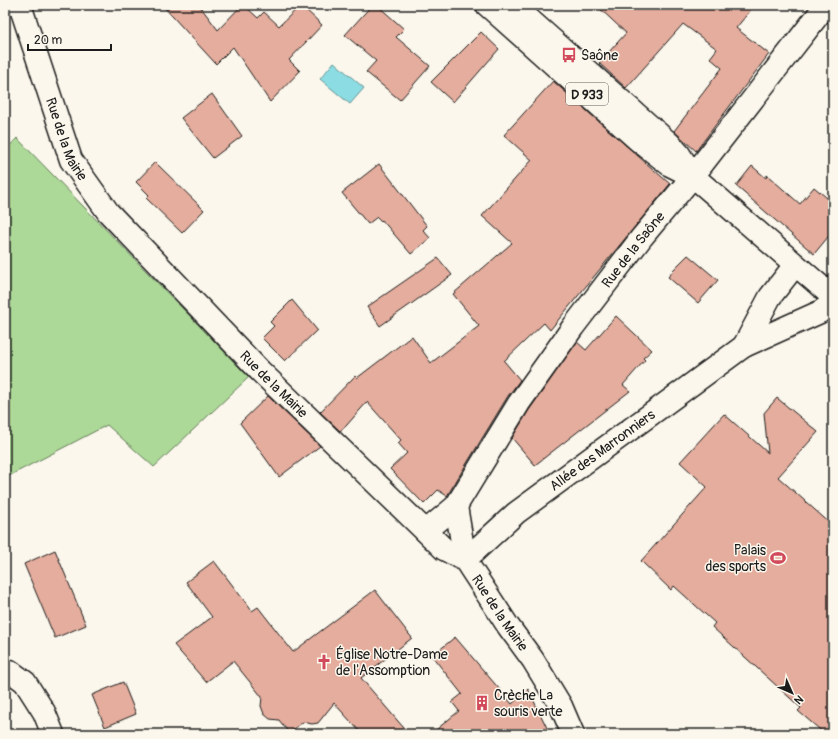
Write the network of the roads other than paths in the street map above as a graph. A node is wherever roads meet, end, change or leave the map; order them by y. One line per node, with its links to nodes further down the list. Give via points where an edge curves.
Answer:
1 (20, 5): 11 (street, Rue de la Mairie, via 71,160 108,212 260,371)
2 (487, 5): 5 (street, D 933, via 638,140 670,165)
3 (513, 5): 5 (street, D 933, via 669,143)
4 (826, 5): 5 (street, Rue de la Saône)
5 (693, 176): 6 (street, D 933); 10 (street, Rue de la Saône, via 573,327 519,403)
6 (796, 265): 7 (street, D 933); 9 (street, Allée des Marronniers, via 770,297)
7 (833, 297)
8 (833, 303): 9 (street, Allée des Marronniers, via 820,312)
9 (744, 346): 12 (street, Allée des Marronniers, via 516,513)
10 (456, 506): 11 (street, Rue de la Saône); 12 (street)
11 (426, 531): 12 (street, Rue de la Mairie, via 444,549)
12 (465, 560): 15 (street, Rue de la Mairie, via 534,660)
13 (10, 670): 14 (street, via 26,682 44,712)
14 (53, 734)
15 (573, 734)

